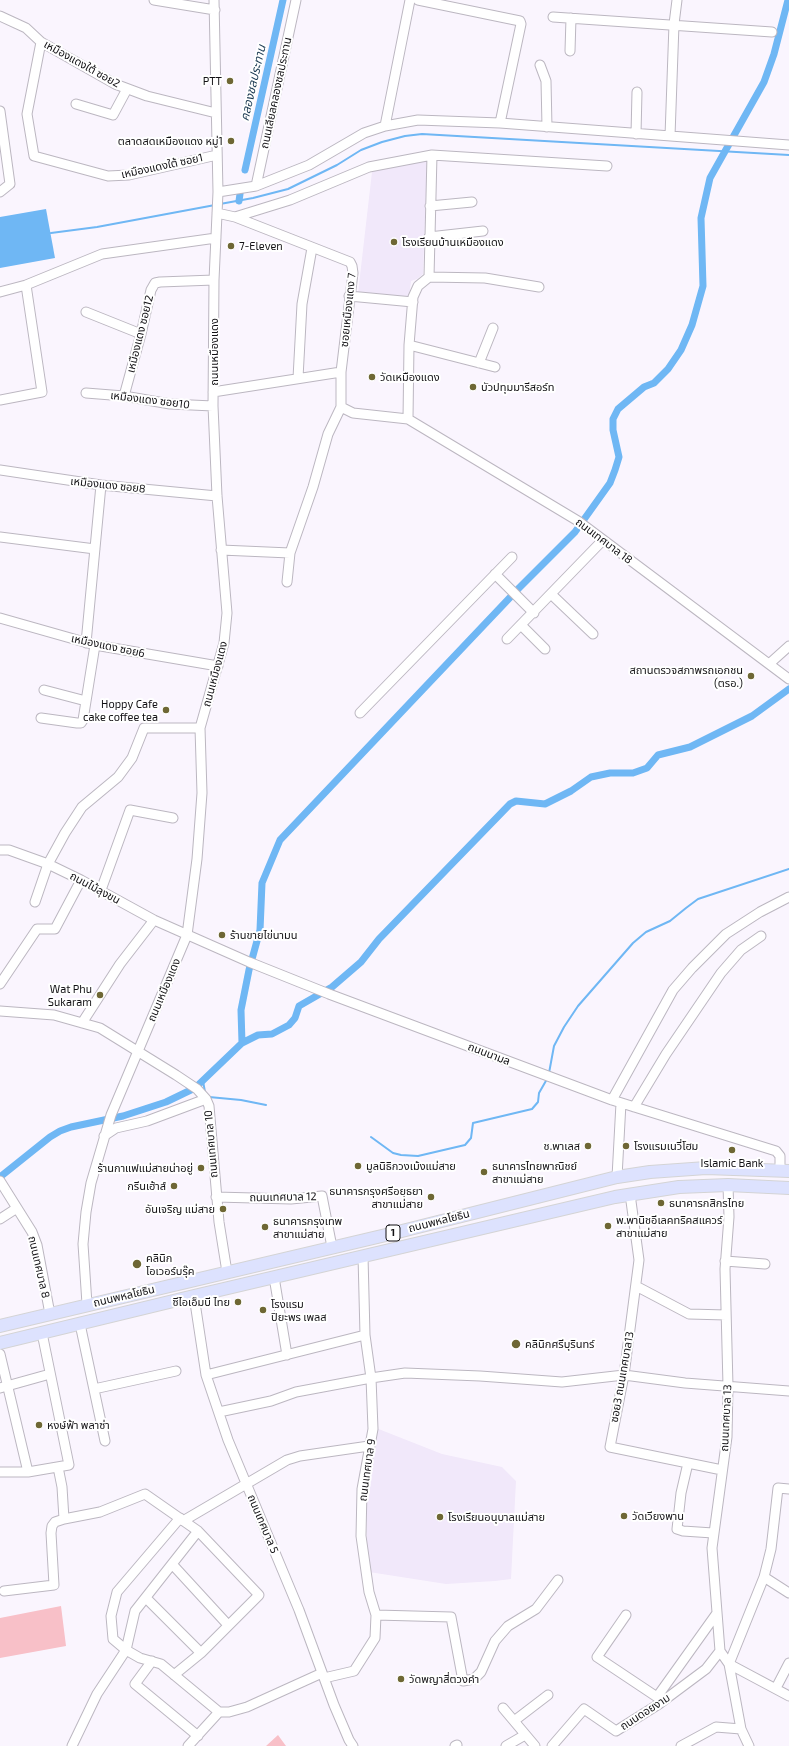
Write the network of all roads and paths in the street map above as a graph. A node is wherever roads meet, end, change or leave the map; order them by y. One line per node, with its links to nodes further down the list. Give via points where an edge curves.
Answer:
1 (154, 0): 6 (street)
2 (296, 0): 29 (street, ถนนเลียลคลองชลประทาน)
3 (410, 0): 21 (street)
4 (418, 0): 20 (street, via 520,21)
5 (677, 0): 10 (street)
6 (214, 5): 19 (street, ถนนเหมืองแดง)
7 (0, 16): 12 (street, เหมืองแดงใต้ ซอย2, via 26,28)
8 (553, 17): 9 (street)
9 (571, 18): 10 (street); 13 (street)
10 (674, 24): 11 (street); 24 (street)
11 (772, 32)
12 (41, 42): 15 (street, เหมืองแดงใต้ ซอย2); 26 (street, เหมืองแดงใต้ ซอย1, via 27,114 34,156 108,176 129,175)
13 (570, 51)
14 (540, 65): 22 (street, via 546,81)
15 (127, 89): 17 (street, via 112,115); 19 (street, เหมืองแดงใต้ ซอย2)
16 (637, 92): 23 (street)
17 (76, 104)
18 (0, 111): 30 (street, via 10,184)
19 (216, 113): 26 (street, ถนนเหมืองแดง)
20 (500, 123): 21 (street, via 418,120); 22 (street)
21 (385, 126): 29 (street, via 364,133 309,165)
22 (548, 127): 23 (street)
23 (636, 134): 24 (street)
24 (670, 136): 25 (street)
25 (789, 144)
26 (217, 155): 31 (street, ถนนเหมืองแดง)
27 (432, 155): 28 (street); 33 (street); 35 (street, via 369,166 290,200)
28 (607, 166)
29 (256, 186): 31 (street)
30 (0, 192)
31 (218, 195): 34 (street, ถนนเหมืองแดง)
32 (472, 202): 33 (street)
33 (430, 206): 37 (street)
34 (217, 210): 35 (street, ซอยเหมืองแดง 7); 38 (street, ถนนเหมืองแดง)
35 (235, 217): 39 (street, ซอยเหมืองแดง 7)
36 (483, 231): 37 (street)
37 (430, 236): 40 (street)
38 (216, 238): 41 (street, ถนนเหมืองแดง); 42 (street, via 102,254)
39 (312, 248): 45 (street, ซอยเหมืองแดง 7, via 350,262 353,273); 54 (street, via 302,304)
40 (429, 277): 43 (street, via 485,278); 46 (street, via 418,286)
41 (214, 280): 49 (street, เหมืองแดง ซอย12, via 155,284 151,290); 55 (street, ถนนเหมืองแดง)
42 (26, 285): 44 (street); 58 (street, via 42,392)
43 (540, 287)
44 (0, 292)
45 (349, 296): 46 (street); 53 (street, ซอยเหมืองแดง 7)
46 (413, 302): 50 (street)
47 (86, 312): 49 (street)
48 (493, 328): 51 (street)
49 (141, 334): 57 (street, เหมืองแดง ซอย12)
50 (409, 344): 51 (street); 61 (street)
51 (480, 363): 52 (street)
52 (495, 367)
53 (341, 372): 54 (street); 60 (street, ซอยเหมืองแดง 7)
54 (298, 378): 55 (street)
55 (214, 392): 59 (street, ถนนเหมืองแดง)
56 (86, 393): 57 (street, เหมืองแดง ซอย10)
57 (124, 396): 59 (street, เหมืองแดง ซอย10, via 170,404)
58 (0, 400)
59 (214, 406): 64 (street, ถนนเหมืองแดง)
60 (341, 407): 61 (street, via 352,413); 69 (street, via 328,434)
61 (408, 419): 66 (street, ถนนเทศบาล 18)
62 (0, 470): 63 (street, เหมืองแดง ซอย8)
63 (102, 485): 64 (street, เหมืองแดง ซอย8); 67 (street)
64 (217, 496): 68 (street, ถนนเหมืองแดง)
65 (0, 537): 67 (street)
66 (603, 540): 73 (street); 82 (street, ถนนเทศบาล 18)
67 (95, 548): 79 (street)
68 (221, 550): 69 (street); 83 (street, ถนนเหมืองแดง, via 227,613 224,644)
69 (290, 553): 72 (street)
70 (512, 557): 71 (street)
71 (495, 574): 74 (street); 87 (street)
72 (287, 582)
73 (552, 594): 74 (street); 77 (street)
74 (534, 613): 76 (street)
75 (0, 618): 79 (street, เหมืองแดง ซอย6)
76 (521, 625): 78 (street); 81 (street)
77 (593, 634)
78 (507, 639)
79 (90, 644): 83 (street, เหมืองแดง ซอย6); 86 (street)
80 (789, 646): 82 (street)
81 (545, 649)
82 (769, 664): 84 (street, ถนนเทศบาล 18)
83 (218, 666): 89 (street, ถนนเหมืองแดง)
84 (789, 679)
85 (44, 690): 86 (street)
86 (86, 701): 88 (street, via 81,723)
87 (360, 713)
88 (41, 718)
89 (200, 728): 92 (street, via 144,728 132,758 118,777 82,807); 98 (street, ถนนเหมืองแดง, via 202,792 197,859)
90 (173, 818): 94 (street, via 130,810)
91 (0, 850): 92 (street, ถนนไม้ลุงขน, via 9,850)
92 (48, 864): 93 (street, ถนนไม้ลุงขน); 96 (street)
93 (81, 880): 94 (street, ถนนไม้ลุงขน); 100 (street, via 55,928 37,929)
94 (101, 890): 97 (street, ถนนไม้ลุงขน)
95 (789, 897): 105 (street, via 726,934 692,968 673,990)
96 (34, 902)
97 (154, 920): 98 (street, ถนนไม้ลุงขน); 102 (street, via 120,964)
98 (187, 935): 103 (street, ถนนเหมืองแดง); 105 (street, ถนนนามล, via 329,994)
99 (761, 936): 107 (street, via 741,950 721,973 666,1054)
100 (0, 984)
101 (0, 1011): 102 (street, via 54,1015)
102 (82, 1023): 103 (street, via 100,1028)
103 (138, 1052): 104 (street); 108 (street, ถนนเหมืองแดง)
104 (201, 1094): 108 (street, via 147,1121 116,1128); 115 (street, ถนนเทศบาล 10, via 209,1106)
105 (612, 1100): 106 (street, ถนนนามล)
106 (621, 1103): 107 (street, ถนนนามล); 110 (street)
107 (634, 1107): 109 (street, ถนนนามล, via 776,1151)
108 (105, 1134): 128 (street, ถนนเหมืองแดง, via 90,1183 86,1212 83,1244)
109 (786, 1169): 110 (main road, ถนนพหลโยธิน / 1, via 706,1168)
110 (617, 1177): 118 (main road, ถนนพหลโยธิน / 1)
111 (1, 1182): 116 (street, ถนนเทศบาล 8)
112 (728, 1185): 113 (main road, ถนนพหลโยธิน / 1); 114 (main road, ถนนพหลโยธิน / 1, via 679,1187); 121 (street, ถนนเทศบาล 13, via 729,1217)
113 (789, 1188)
114 (630, 1194): 120 (main road, ถนนพหลโยธิน / 1); 126 (street, ซอย3 ถนนเทศบาล13, via 639,1260)
115 (216, 1197): 119 (street, ถนนเทศบาล 12, via 322,1196); 124 (street, ถนนเทศบาล 10)
116 (17, 1208): 117 (street); 129 (street, ถนนเทศบาล 8, via 37,1245)
117 (0, 1219)
118 (360, 1241): 119 (main road, ถนนพหลโยธิน / 1); 120 (main road)
119 (332, 1247): 122 (main road); 124 (main road, ถนนพหลโยธิน / 1)
120 (363, 1256): 122 (main road, ถนนพหลโยธิน / 1); 134 (street, ถนนเทศบาล 9)
121 (725, 1261): 123 (street); 130 (street, ถนนเทศบาล 13)
122 (335, 1262): 125 (main road, ถนนพหลโยธิน / 1)
123 (765, 1264)
124 (227, 1272): 128 (main road, ถนนพหลโยธิน / 1)
125 (274, 1277): 127 (main road, ถนนพหลโยธิน / 1); 137 (street)
126 (636, 1286): 130 (street, via 683,1312 694,1315); 141 (street, ซอย3 ถนนเทศบาล13)
127 (194, 1296): 131 (main road, ถนนพหลโยธิน / 1); 140 (street, ถนนเทศบาล 5)
128 (87, 1304): 129 (main road, ถนนพหลโยธิน / 1)
129 (50, 1314): 132 (main road, ถนนพหลโยธิน / 1)
130 (726, 1315): 143 (street, ถนนเทศบาล 13)
131 (80, 1324): 133 (main road, ถนนพหลโยธิน / 1); 145 (street)
132 (0, 1326)
133 (42, 1333): 135 (main road, ถนนพหลโยธิน / 1); 139 (street)
134 (365, 1335): 137 (street); 142 (street, ถนนเทศบาล 9)
135 (0, 1343)
136 (0, 1354): 144 (street)
137 (287, 1355): 140 (street)
138 (176, 1371): 145 (street)
139 (50, 1374): 144 (street); 151 (street, via 69,1465)
140 (206, 1375): 147 (street, ถนนเทศบาล 5)
141 (624, 1375): 142 (street, via 562,1382 405,1373); 143 (street); 150 (street, ซอย3 ถนนเทศบาล13, via 610,1447)
142 (371, 1378): 147 (street, via 296,1392 271,1401); 149 (street, ถนนเทศบาล 9, via 373,1429)
143 (728, 1386): 146 (street); 152 (street, ถนนเทศบาล 13, via 727,1437)
144 (4, 1387): 154 (street)
145 (94, 1389): 148 (street)
146 (789, 1391)
147 (219, 1412): 155 (street, ถนนเทศบาล 5)
148 (106, 1441)
149 (369, 1446): 155 (street, via 300,1456 287,1460); 168 (street, ถนนเทศบาล 9, via 362,1489 361,1536 369,1592)
150 (688, 1463): 152 (street, ซอย3 ถนนเทศบาล13); 160 (street, via 677,1529)
151 (58, 1467): 154 (street); 157 (street)
152 (722, 1470): 160 (street, ถนนเทศบาล 13)
153 (0, 1472): 154 (street)
154 (28, 1472)
155 (246, 1483): 158 (street); 178 (street, ถนนเทศบาล 5, via 299,1610)
156 (789, 1489): 162 (street, via 778,1488 771,1549)
157 (64, 1519): 158 (street, via 100,1512 145,1494); 164 (street, via 52,1526 54,1585)
158 (181, 1519): 159 (street); 171 (street, via 117,1592 111,1616 113,1639)
159 (198, 1531): 161 (street); 170 (street, via 259,1595)
160 (713, 1534): 167 (street, ถนนเทศบาล 13)
161 (172, 1564): 166 (street); 170 (street)
162 (764, 1577): 165 (street); 176 (street)
163 (558, 1580): 168 (street, via 536,1609 508,1626 494,1641 481,1672 474,1679 463,1681 451,1617)
164 (4, 1591)
165 (789, 1593)
166 (146, 1598): 171 (street, via 135,1611); 173 (street)
167 (717, 1613): 169 (street, via 657,1697 597,1657); 172 (street, ถนนเทศบาล 13)
168 (376, 1615): 178 (street, ถนนเทศบาล 9, via 375,1638 354,1670)
169 (626, 1615)
170 (228, 1625): 173 (street)
171 (126, 1650): 174 (street); 189 (street, via 97,1694)
172 (720, 1651): 176 (street); 194 (street, ถนนดอยงาม, via 706,1668 659,1704 616,1731 584,1709)
173 (201, 1653): 177 (street)
174 (152, 1661): 177 (street, via 161,1664); 187 (street, via 135,1684)
175 (789, 1663): 179 (street)
176 (729, 1664): 179 (street); 185 (street)
177 (174, 1675): 183 (street)
178 (323, 1676): 183 (street, ถนนเทศบาล 9, via 247,1707); 191 (street, ถนนเทศบาล 5)
179 (776, 1688): 181 (street)
180 (548, 1695): 184 (street)
181 (789, 1696)
182 (503, 1708): 184 (street)
183 (219, 1712): 187 (street)
184 (514, 1722): 186 (street)
185 (741, 1729): 188 (street); 195 (street, via 716,1727)
186 (525, 1735): 192 (street); 193 (street)
187 (198, 1736): 190 (street)
188 (745, 1744)
189 (72, 1746)
190 (188, 1746)
191 (353, 1746)
192 (506, 1746)
193 (535, 1746)
194 (552, 1746)
195 (681, 1746)

